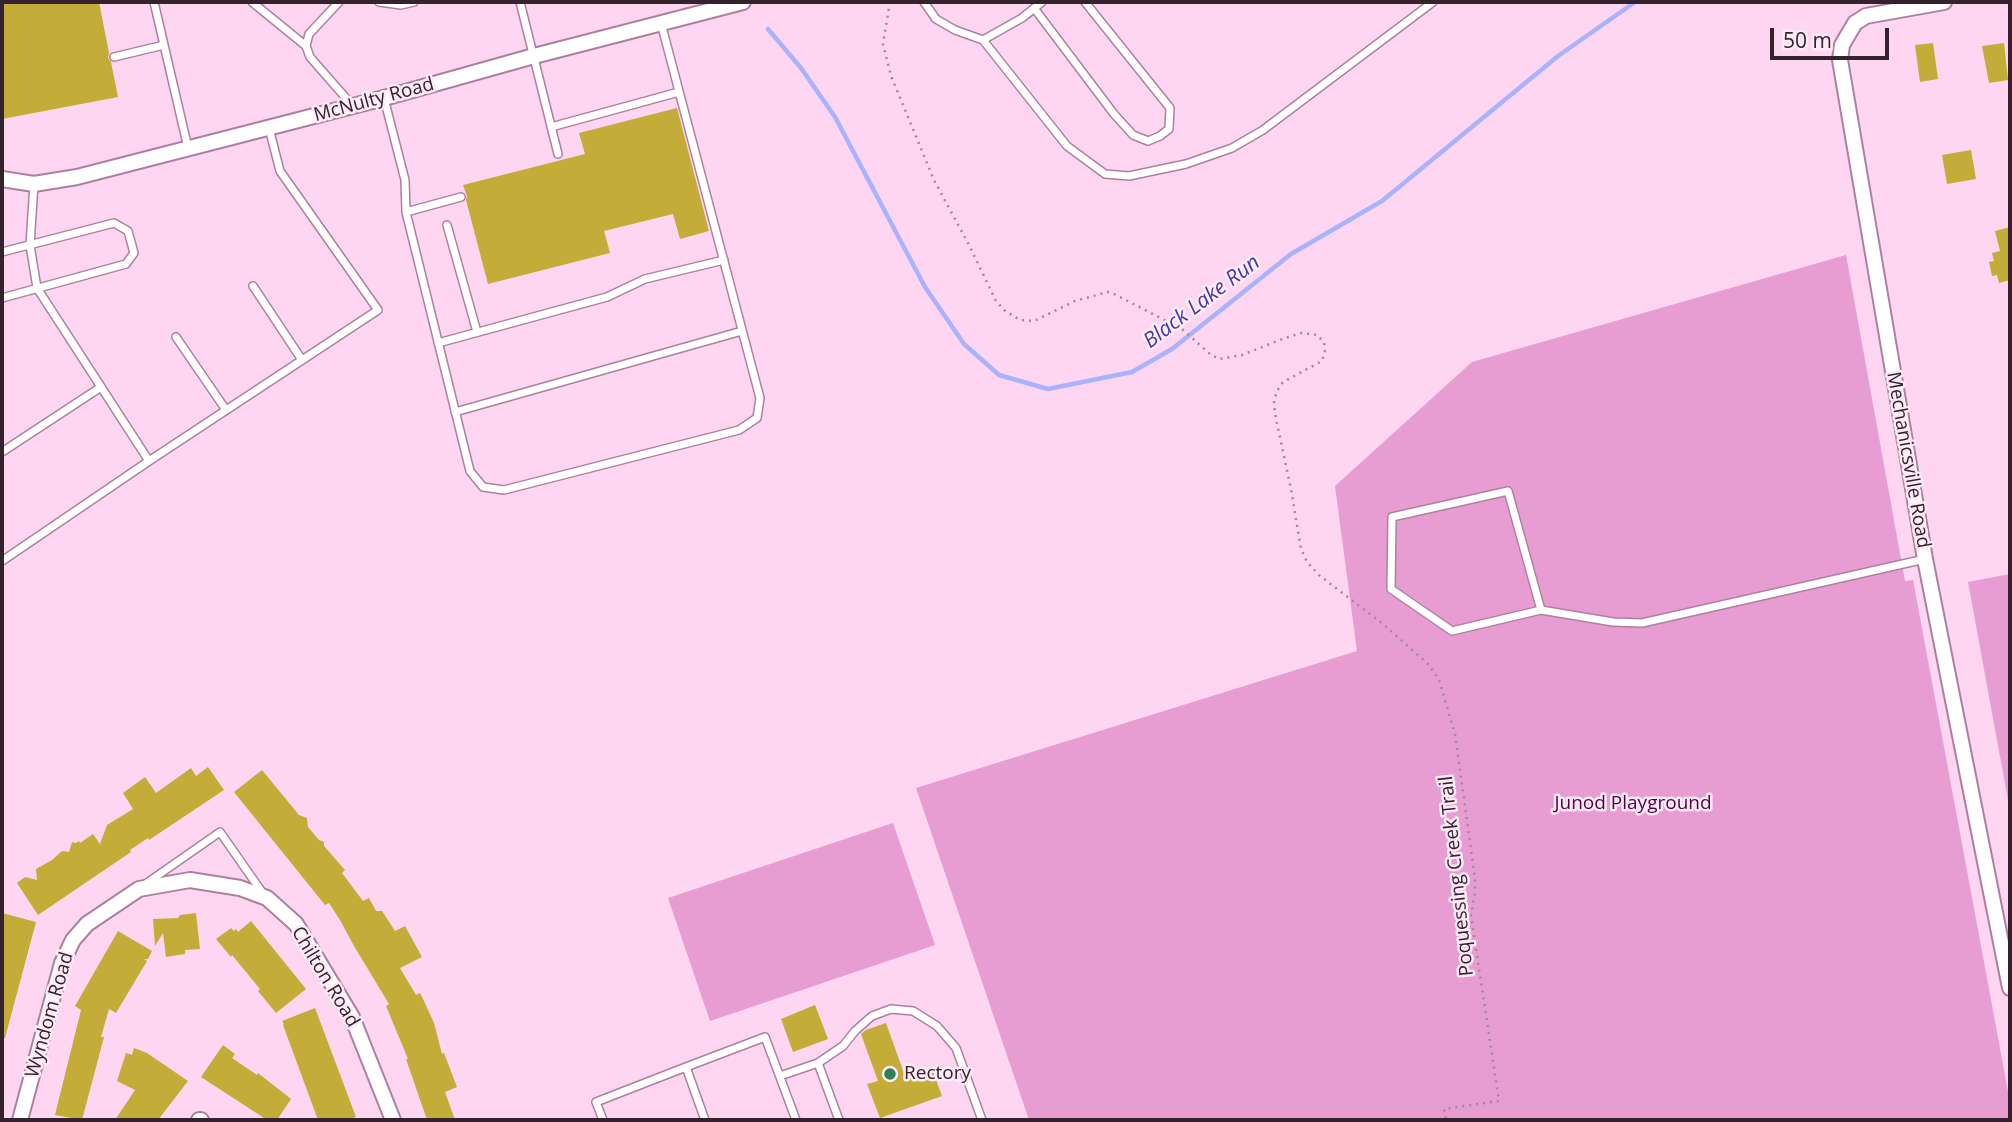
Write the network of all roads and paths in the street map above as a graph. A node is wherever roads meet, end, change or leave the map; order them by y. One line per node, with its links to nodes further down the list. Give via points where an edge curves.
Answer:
1 (154, 2): 17 (lane)
2 (252, 2): 18 (lane)
3 (339, 2): 18 (lane, via 309,34)
4 (379, 2): 5 (lane)
5 (414, 2)
6 (520, 2): 19 (lane)
7 (743, 2): 15 (street, McNulty Road)
8 (890, 2): 66 (path, Poquessing Creek Trail, via 883,44 891,76 934,180 1004,310 1020,320 1034,321 1075,301 1108,292 1172,323 1219,359 1302,333 1317,335 1324,342 1322,361 1283,382 1274,401 1299,542 1314,570 1428,664 1439,680 1455,734 1475,878 1471,916 1499,1101 1444,1109)
9 (924, 2): 16 (lane, via 936,19)
10 (1042, 2): 14 (lane)
11 (1085, 2): 14 (lane, via 1170,108 1169,129 1160,136 1148,141 1133,135)
12 (1433, 2): 16 (lane, via 1263,130 1232,148 1129,176 1105,174 1067,146)
13 (1944, 2): 49 (street, Mechanicsville Road, via 1866,16 1855,23 1840,60)
14 (1034, 8): 16 (lane)
15 (661, 23): 19 (street, McNulty Road); 21 (lane)
16 (983, 40)
17 (164, 45): 20 (lane); 26 (lane)
18 (306, 46): 23 (lane, via 310,57)
19 (534, 56): 22 (street, McNulty Road); 24 (lane)
20 (114, 58)
21 (679, 92): 24 (lane); 35 (lane)
22 (384, 98): 23 (street, McNulty Road); 31 (lane, via 405,180)
23 (354, 106): 25 (street, McNulty Road)
24 (551, 127): 27 (lane)
25 (269, 128): 26 (street, McNulty Road); 43 (lane, via 280,171 378,310)
26 (188, 149): 29 (street, McNulty Road)
27 (558, 154)
28 (2, 179): 29 (street, McNulty Road)
29 (34, 184): 33 (lane)
30 (461, 197): 31 (lane)
31 (405, 212): 42 (lane)
32 (447, 225): 40 (lane)
33 (30, 245): 34 (lane); 37 (lane); 37 (lane, via 114,223 128,231 134,253 126,264)
34 (2, 252)
35 (723, 260): 39 (lane); 40 (lane, via 645,279 607,297)
36 (253, 286): 43 (lane)
37 (37, 288): 38 (lane); 44 (lane)
38 (2, 298)
39 (742, 331): 46 (lane); 46 (lane, via 760,398 757,418 739,430 505,490 483,487 470,471)
40 (477, 332): 42 (lane)
41 (176, 337): 45 (lane)
42 (438, 342): 46 (lane)
43 (302, 360): 45 (lane)
44 (101, 387): 47 (lane); 48 (lane)
45 (226, 411): 48 (lane)
46 (456, 412)
47 (2, 452)
48 (149, 461): 50 (lane)
49 (1925, 558): 51 (lane, via 1642,623); 55 (street, Mechanicsville Road)
50 (2, 561)
51 (1541, 610): 51 (lane, via 1508,491 1392,516 1391,589 1452,631)
52 (139, 889): 53 (street, Wyndom Road, via 190,880); 54 (lane, via 220,832); 59 (street, Wyndom Road, via 73,940 62,963)
53 (251, 892): 54 (street, Chilton Road)
54 (267, 898): 60 (street, Chilton Road, via 296,924 352,1017)
55 (2010, 988)
56 (818, 1063): 58 (lane); 64 (lane); 65 (lane, via 843,1046 872,1016 891,1009 913,1011 937,1026 956,1048)
57 (686, 1067): 58 (lane, via 765,1037); 61 (lane, via 596,1101); 62 (lane)
58 (780, 1076): 63 (lane)
59 (20, 1120)
60 (393, 1120)
61 (603, 1120)
62 (705, 1120)
63 (796, 1120)
64 (839, 1120)
65 (982, 1120)
66 (1446, 1120)

